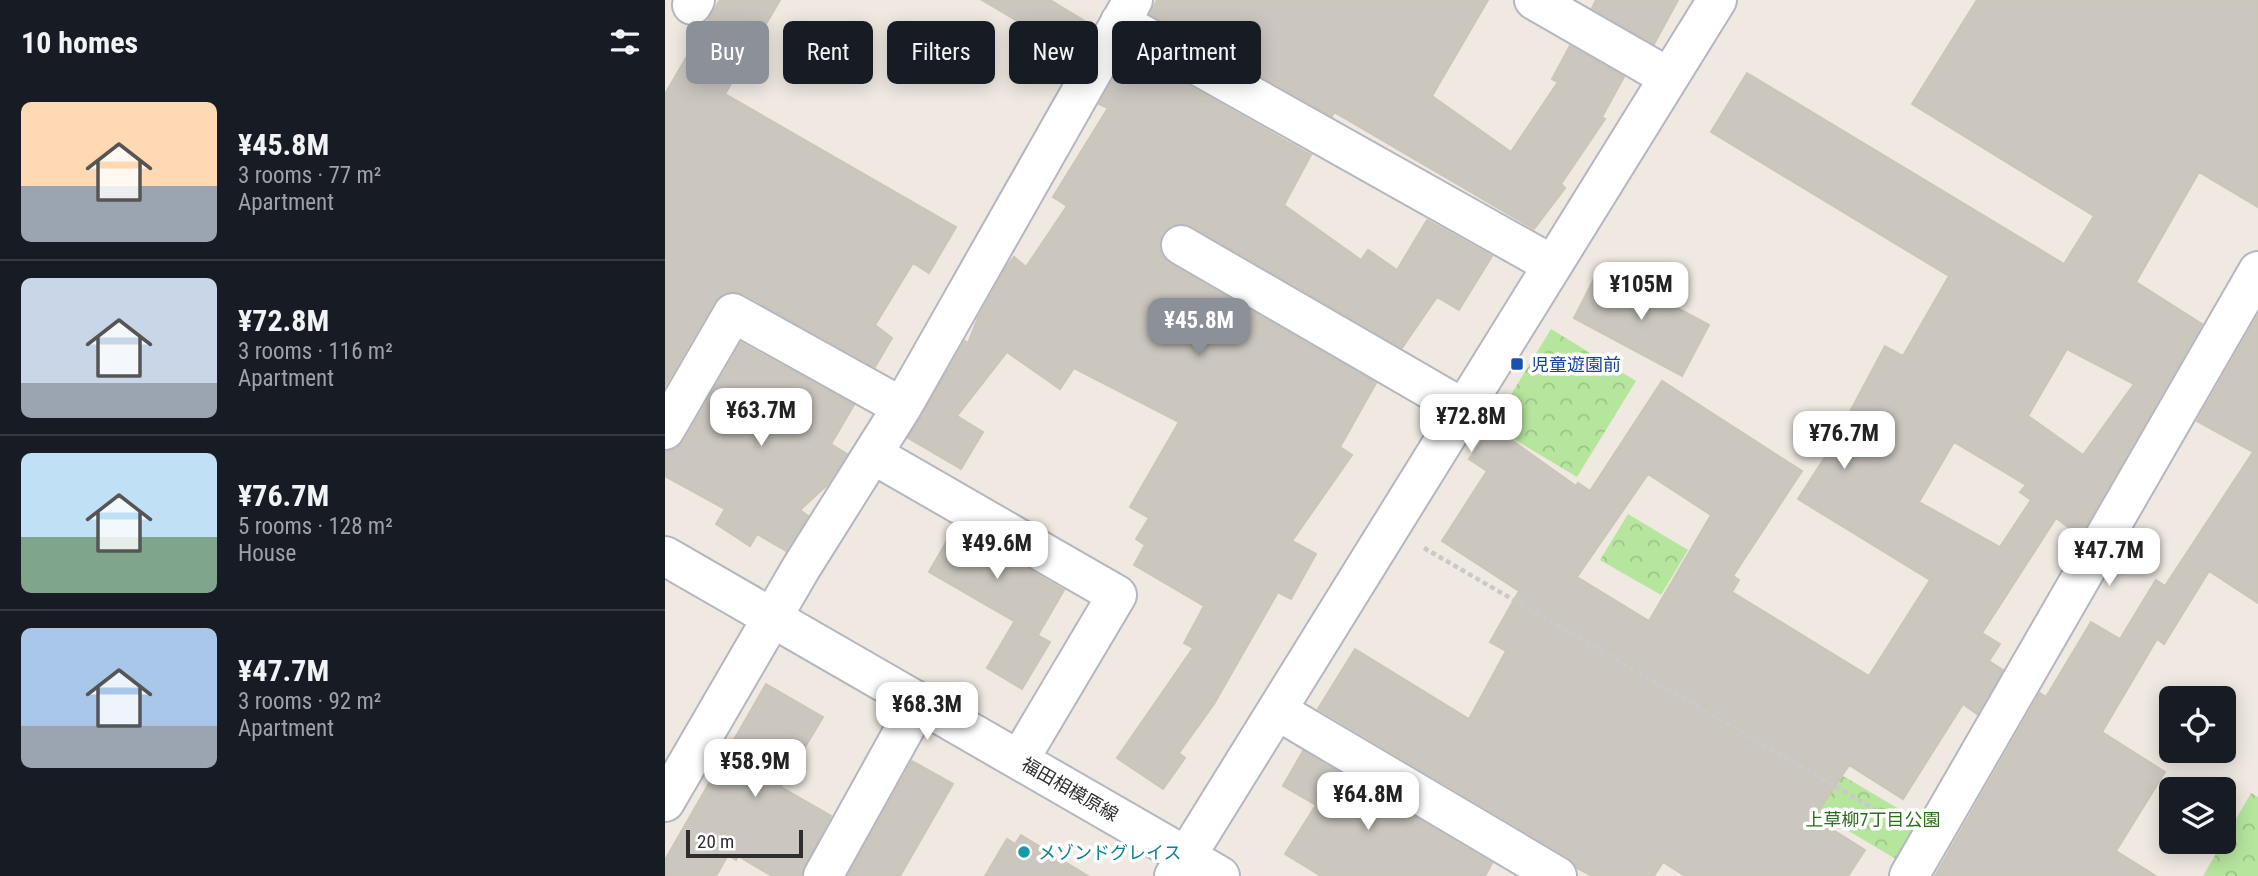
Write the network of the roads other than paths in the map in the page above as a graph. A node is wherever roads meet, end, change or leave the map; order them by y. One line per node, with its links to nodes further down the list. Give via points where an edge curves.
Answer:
1 (1534, 0): 4 (street)
2 (1717, 0): 4 (street)
3 (1127, 11): 6 (street); 8 (street)
4 (1668, 77): 6 (street)
5 (1181, 245): 9 (street)
6 (1551, 264): 9 (street)
7 (2257, 277): 22 (street)
8 (902, 407): 10 (street, via 733,313); 11 (street)
9 (1464, 409): 15 (street)
10 (665, 430)
11 (874, 455): 13 (street); 16 (street, via 1117,595)
12 (665, 556): 13 (street, 福田相模原線)
13 (772, 618): 14 (street, 福田相模原線); 17 (street)
14 (919, 703): 16 (street, 福田相模原線); 19 (street)
15 (1278, 711): 18 (street); 21 (street)
16 (1019, 760): 18 (street, 福田相模原線)
17 (665, 802)
18 (1180, 866): 20 (street, 福田相模原線)
19 (823, 876)
20 (1220, 876)
21 (1557, 876)
22 (1909, 876)

